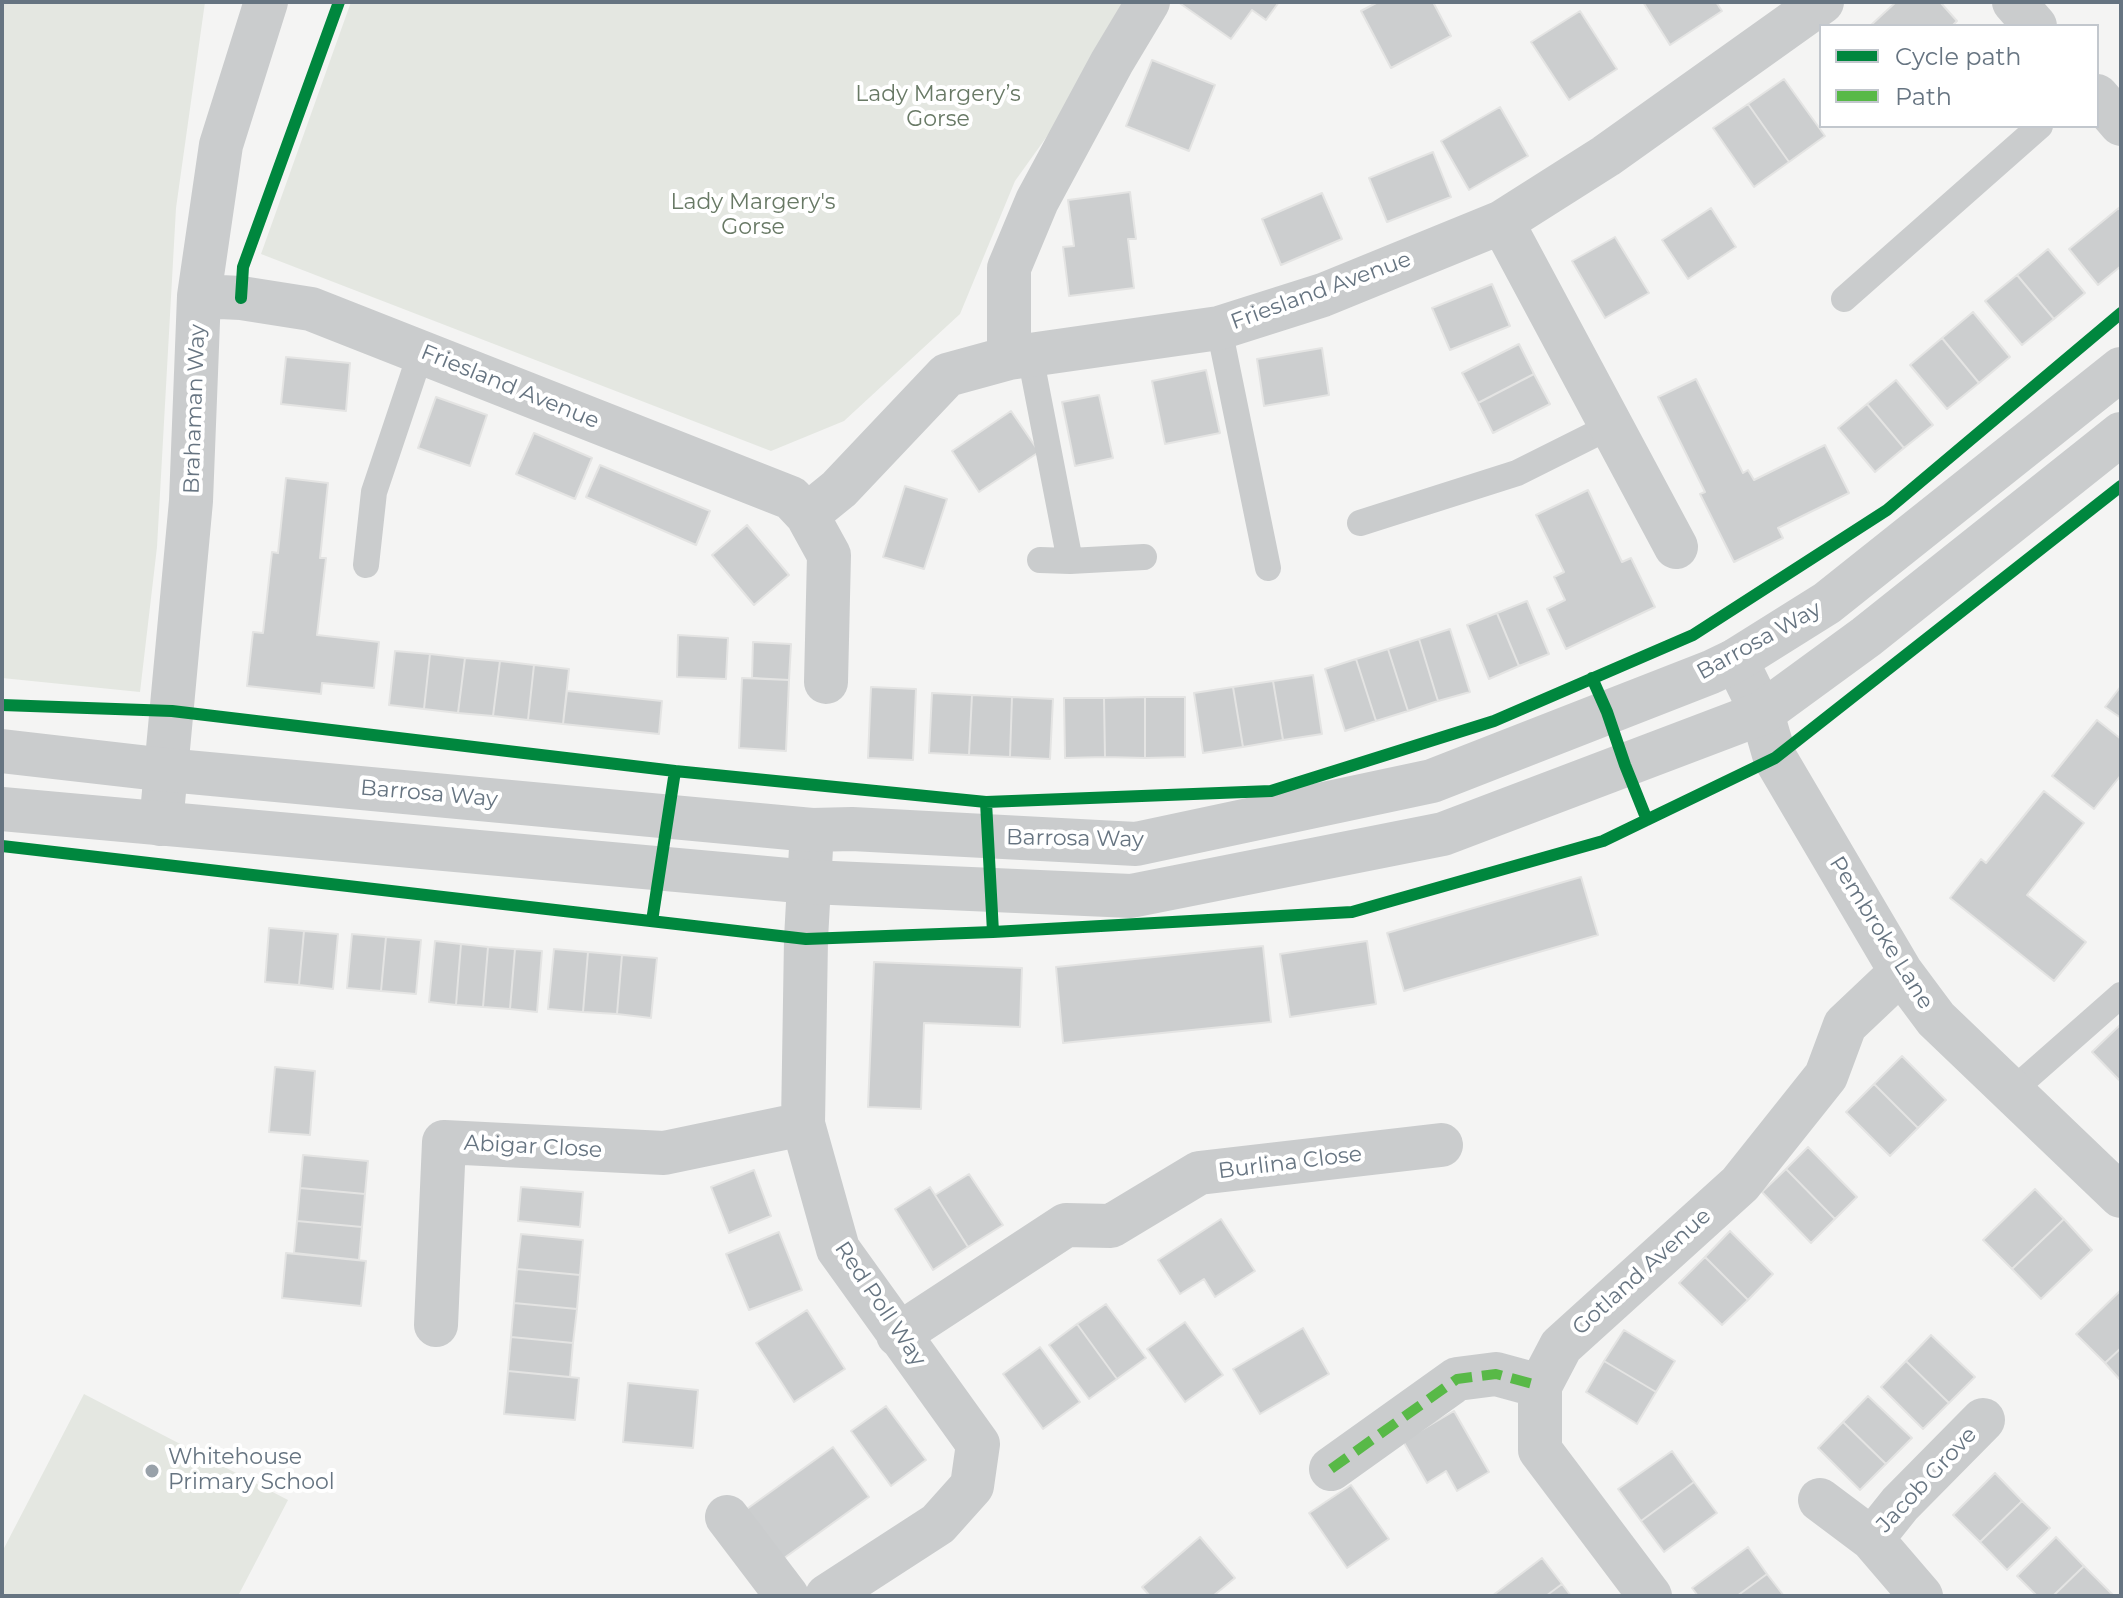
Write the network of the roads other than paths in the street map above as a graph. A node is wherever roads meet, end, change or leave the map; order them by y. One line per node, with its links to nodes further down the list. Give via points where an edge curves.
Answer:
1 (266, 2): 10 (street, Brahaman Way, via 221,145)
2 (1148, 2): 14 (street, via 1037,201 1009,268)
3 (1822, 2): 9 (street, Friesland Avenue, via 1606,156)
4 (2014, 2): 5 (street)
5 (2033, 24)
6 (2099, 98): 7 (street)
7 (2121, 124)
8 (2038, 128): 11 (lane)
9 (1502, 222): 12 (street, Friesland Avenue, via 1323,295); 16 (street)
10 (199, 296): 13 (street, Friesland Avenue, via 311,309); 30 (street, Brahaman Way, via 191,501)
11 (1844, 299)
12 (1219, 328): 14 (street, Friesland Avenue); 25 (lane)
13 (421, 352): 18 (street, Friesland Avenue, via 791,498); 24 (lane, via 374,492)
14 (1020, 357): 18 (street, Friesland Avenue, via 947,375 839,489); 23 (lane)
15 (2121, 369): 26 (street, Barrosa Way, via 1827,603)
16 (1611, 426): 19 (lane, via 1517,473); 20 (street)
17 (2121, 434): 28 (street)
18 (807, 515): 27 (street, Friesland Avenue, via 829,555)
19 (1360, 523)
20 (1676, 547)
21 (1144, 557): 23 (lane)
22 (1040, 560): 23 (lane)
23 (1070, 561)
24 (366, 565)
25 (1268, 568)
26 (1736, 660): 28 (street, Pembroke Lane); 33 (street, Barrosa Way, via 1432,781 1136,844)
27 (826, 682)
28 (1762, 713): 34 (street, via 1443,834 1131,896); 35 (street, Pembroke Lane, via 1775,758)
29 (2, 751): 30 (street, Barrosa Way)
30 (167, 770): 32 (street, Brahaman Way); 33 (street, Barrosa Way)
31 (2, 809): 32 (street)
32 (161, 824): 34 (street)
33 (812, 830): 34 (street, Red Poll Way)
34 (810, 882): 38 (street, Red Poll Way)
35 (1901, 972): 37 (street, Pembroke Lane, via 1936,1019); 43 (street, Gotland Avenue, via 1845,1025 1826,1076 1740,1184 1561,1346)
36 (2121, 995): 37 (lane)
37 (2012, 1091): 40 (street, Pembroke Lane)
38 (803, 1124): 41 (street, Abigar Close, via 664,1153 444,1142); 42 (street, Red Poll Way, via 838,1249)
39 (1441, 1145): 42 (street, Burlina Close, via 1199,1173 1111,1226 1066,1225)
40 (2121, 1196)
41 (436, 1325)
42 (898, 1335): 50 (street, Red Poll Way, via 978,1444 972,1486 938,1524)
43 (1540, 1386): 45 (street, via 1496,1374 1457,1379); 51 (street, Gotland Avenue, via 1540,1450)
44 (1983, 1420): 48 (street, Jacob Grove)
45 (1331, 1469)
46 (1820, 1500): 48 (street, Jacob Grove)
47 (727, 1517): 49 (street)
48 (1872, 1539): 52 (street, Jacob Grove)
49 (787, 1596)
50 (827, 1596)
51 (1650, 1596)
52 (1921, 1596)

